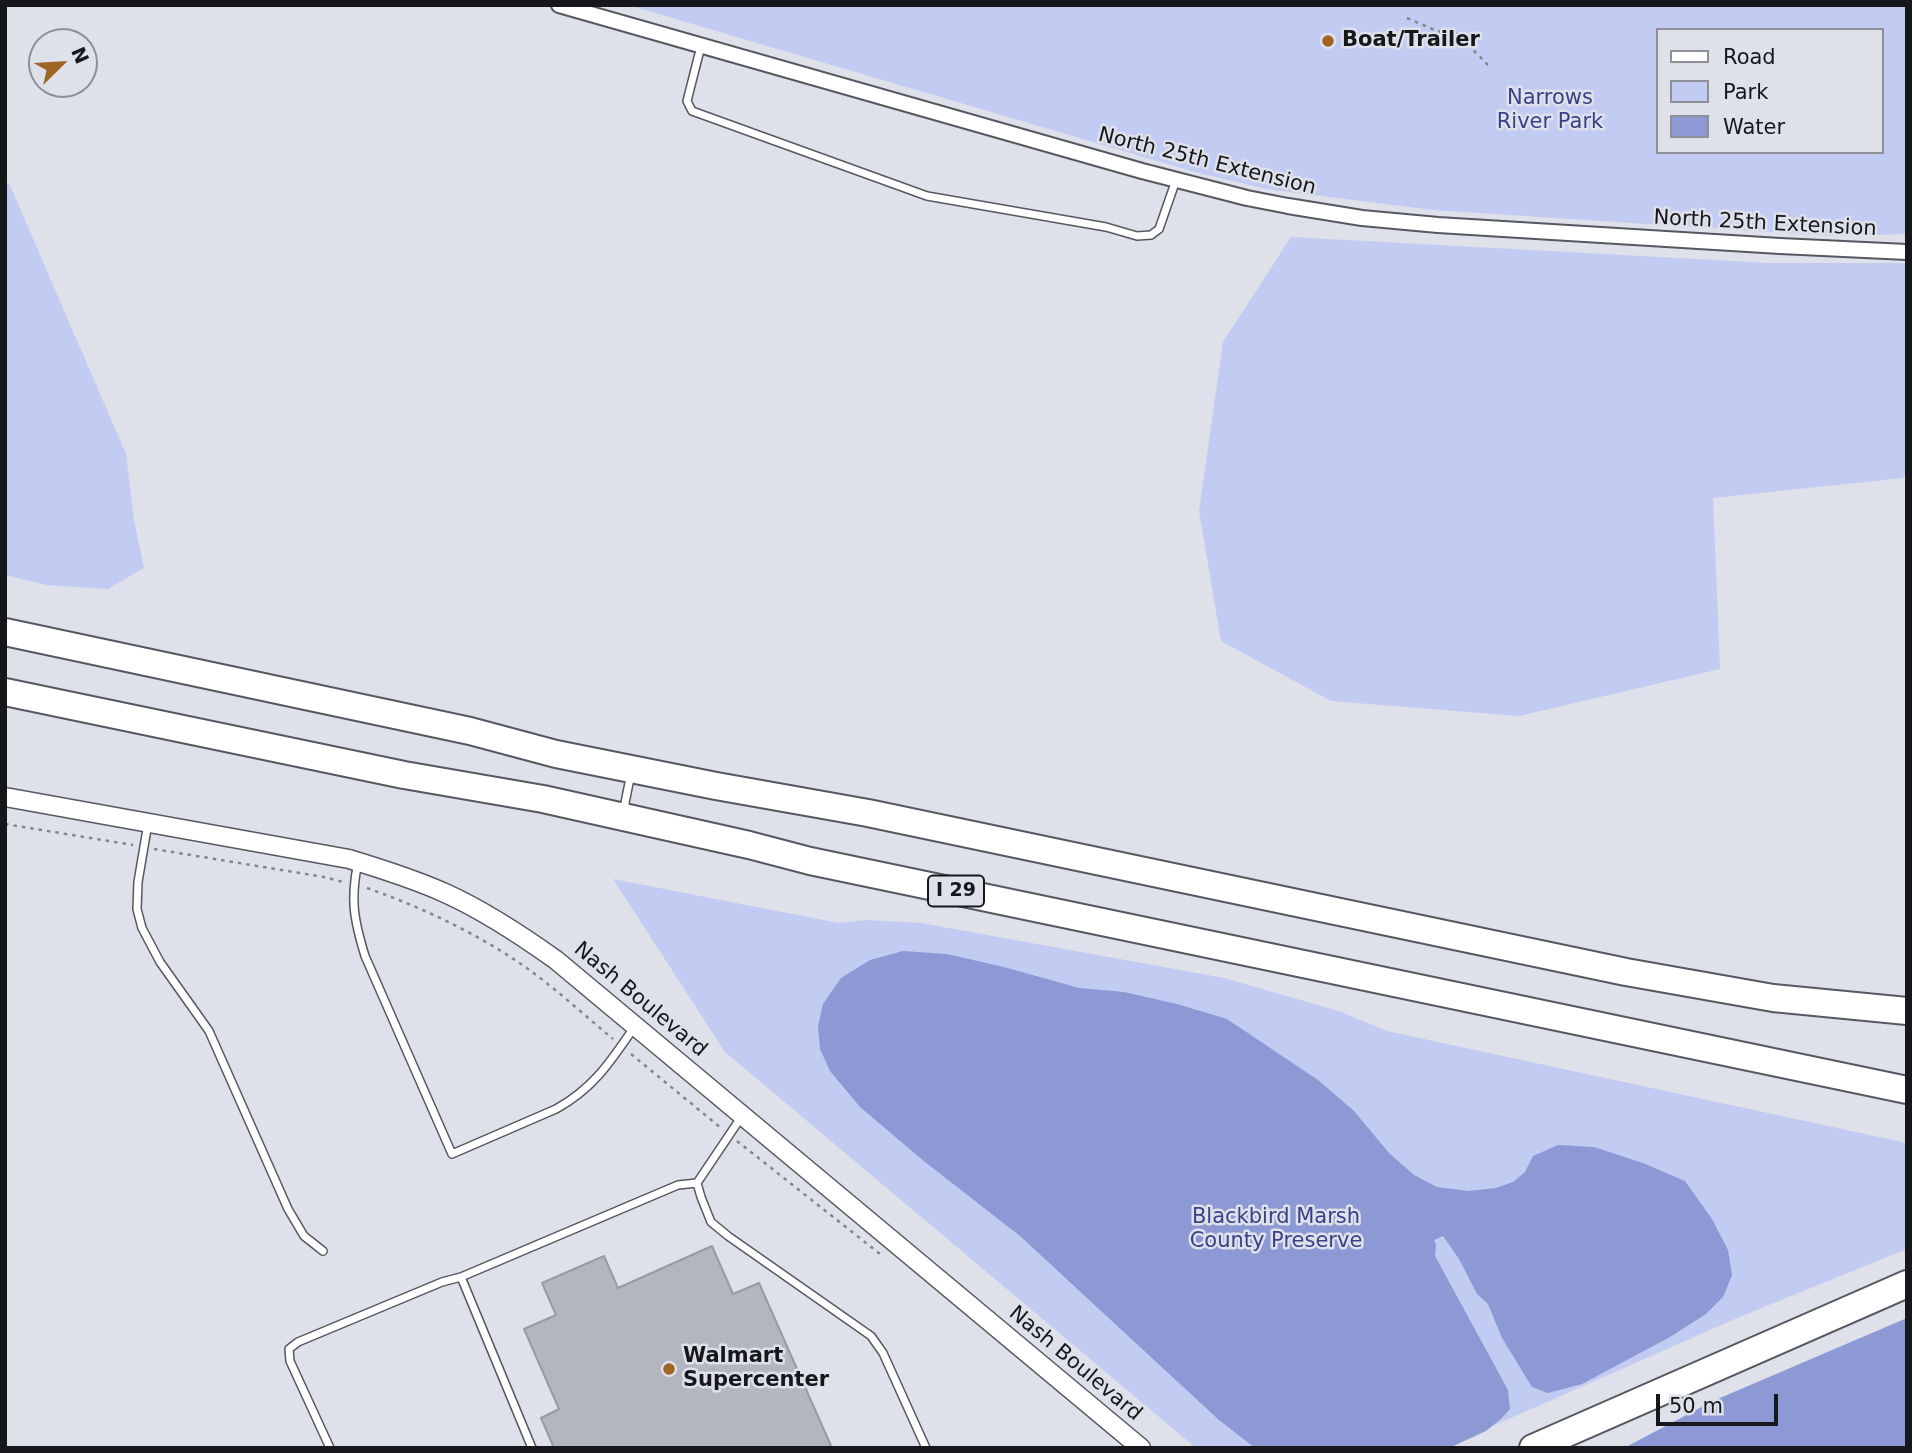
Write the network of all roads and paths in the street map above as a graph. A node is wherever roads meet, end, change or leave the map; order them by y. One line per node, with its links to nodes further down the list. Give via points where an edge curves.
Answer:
1 (559, 5): 3 (street, North 25th Extension)
2 (1407, 18): 4 (path, via 1457,34)
3 (702, 46): 5 (street, North 25th Extension); 5 (lane, via 687,101 692,111 927,196 1137,236 1159,229)
4 (1488, 65)
5 (1176, 180): 6 (street, North 25th Extension, via 1362,218)
6 (1907, 252)
7 (5, 632): 9 (highway)
8 (5, 692): 11 (highway, I 29)
9 (632, 769): 11 (lane); 14 (highway, via 868,813 1626,972 1773,998)
10 (5, 797): 12 (street, Nash Boulevard)
11 (622, 817): 16 (highway, I 29, via 810,861)
12 (148, 822): 13 (street, Nash Boulevard); 19 (lane, via 136,909 142,928 209,1031 288,1209 304,1236)
13 (358, 862): 15 (street, Nash Boulevard, via 396,873 475,908 556,960); 15 (lane, via 353,902 365,956 452,1154 572,1100 590,1086)
14 (1907, 1012)
15 (635, 1026): 17 (street, Nash Boulevard)
16 (1907, 1090)
17 (743, 1115): 18 (lane); 25 (street, Nash Boulevard)
18 (697, 1183): 20 (lane, via 678,1185); 24 (lane, via 711,1222 871,1336)
19 (323, 1251)
20 (461, 1277): 22 (lane, via 289,1349 290,1361); 23 (lane)
21 (1907, 1284): 26 (highway)
22 (330, 1448)
23 (532, 1448)
24 (926, 1448)
25 (1141, 1448)
26 (1532, 1448)

